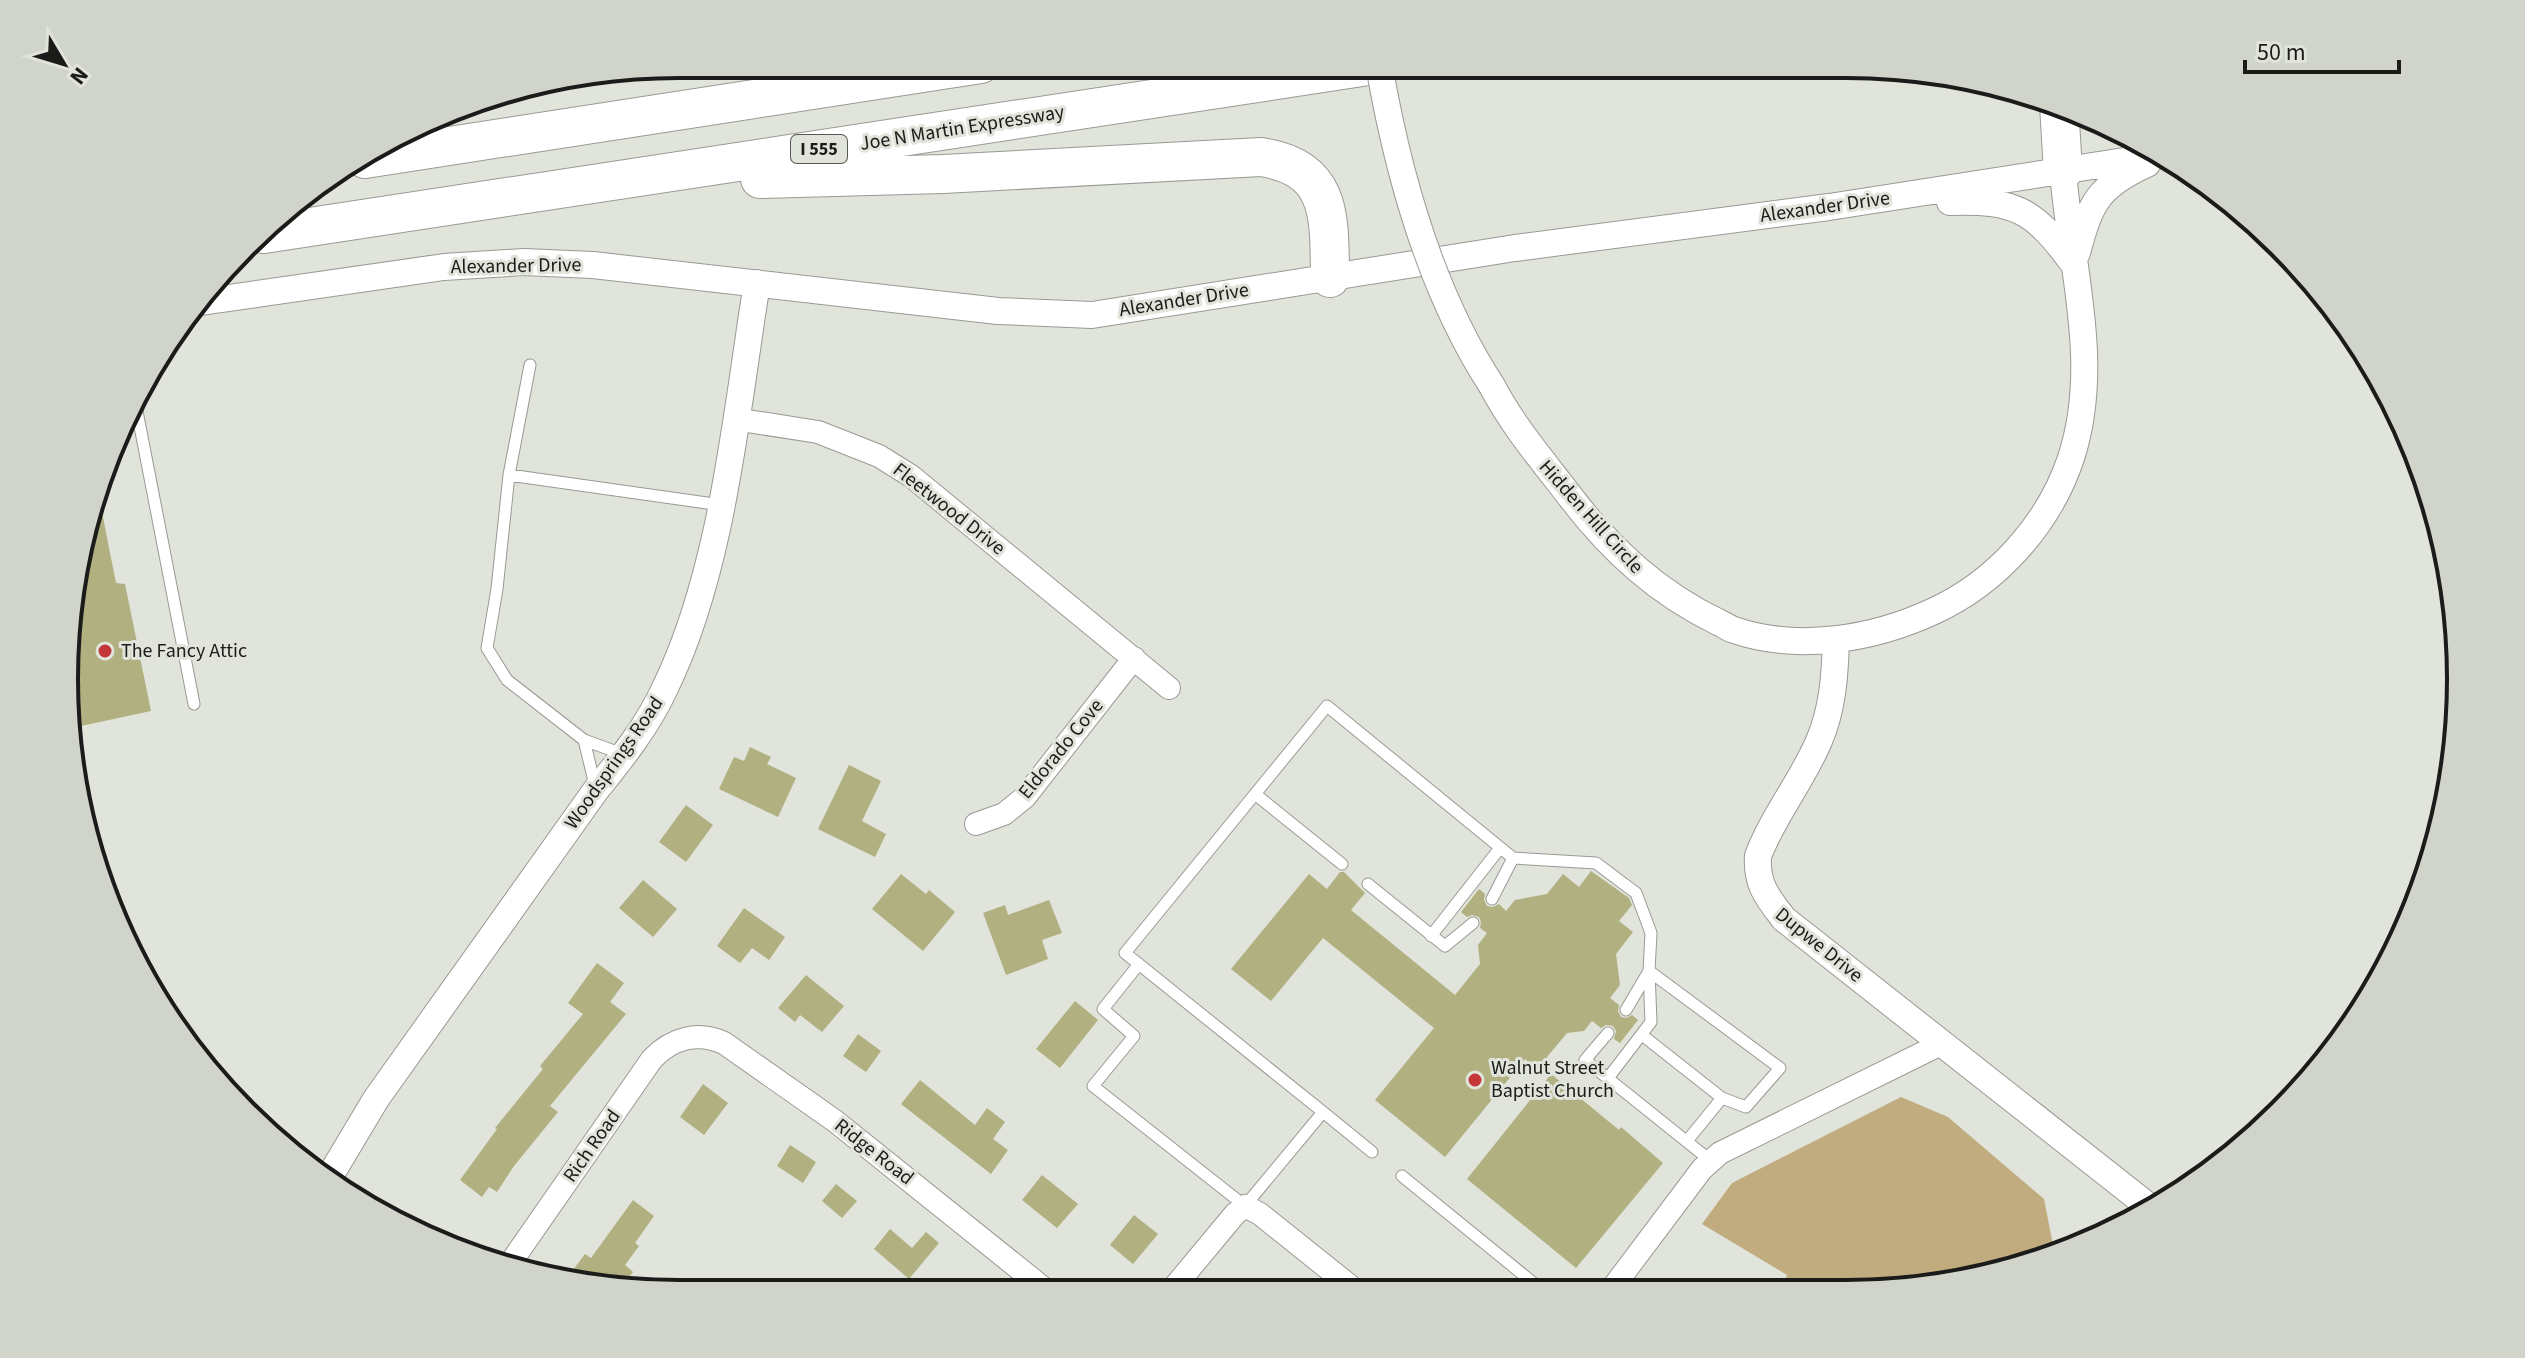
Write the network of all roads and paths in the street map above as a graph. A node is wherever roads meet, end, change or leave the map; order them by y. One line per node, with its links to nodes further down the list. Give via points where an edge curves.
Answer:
1 (890, 78): 5 (highway)
2 (1291, 78): 9 (highway, Joe N Martin Expressway / I 555)
3 (1380, 78): 21 (street, Hidden Hill Circle, bridge, via 1422,240 1459,328 1535,455 1580,511 1650,582 1733,630 1778,639)
4 (2060, 118): 8 (highway)
5 (383, 156)
6 (2145, 159): 8 (street, Alexander Drive)
7 (2151, 162): 12 (street, via 2101,194 2083,226)
8 (2063, 171): 10 (street, Alexander Drive); 12 (street, Hidden Hill Circle)
9 (566, 187): 11 (highway, Joe N Martin Expressway / I 555); 13 (highway, via 1261,157 1296,166 1321,196 1329,221)
10 (1829, 207): 12 (street, via 1993,201 2047,230); 13 (street, Alexander Drive)
11 (278, 232)
12 (2074, 264): 21 (street, Hidden Hill Circle, via 2083,314 2084,395 2071,458 2042,518 2020,546 1961,597 1917,619)
13 (1330, 278): 14 (street, Alexander Drive, via 1092,315 998,311)
14 (757, 283): 15 (street, Alexander Drive, via 524,262 444,267); 18 (street, Woodsprings Road)
15 (213, 300)
16 (530, 365): 19 (lane)
17 (138, 417): 24 (lane)
18 (735, 419): 20 (street, Woodsprings Road); 22 (street, Fleetwood Drive, via 818,432 879,456 911,476)
19 (509, 475): 20 (lane); 25 (lane, via 487,648 507,680)
20 (721, 505): 26 (street, Woodsprings Road, via 687,636 664,690)
21 (1836, 639): 43 (street, Dupwe Drive, via 1833,697 1825,724 1763,844 1757,872 1769,902 1784,919)
22 (1134, 658): 23 (street, Fleetwood Drive); 29 (street, Eldorado Cove, via 1025,797 1004,814)
23 (1169, 688)
24 (194, 704)
25 (584, 740): 26 (lane); 27 (lane)
26 (625, 755): 27 (street, Woodsprings Road)
27 (596, 790): 50 (street, Woodsprings Road, via 376,1099)
28 (1255, 794): 30 (lane, via 1327,706); 32 (lane); 37 (lane, via 1125,953)
29 (976, 824)
30 (1500, 848): 31 (lane); 36 (lane)
31 (1513, 858): 34 (lane); 38 (lane, via 1596,863 1636,893 1651,933)
32 (1342, 864)
33 (1368, 884): 36 (lane)
34 (1492, 899)
35 (1473, 923): 36 (lane, via 1445,946)
36 (1431, 936)
37 (1139, 964): 46 (lane); 53 (lane, via 1103,1009 1134,1036 1093,1086)
38 (1649, 971): 39 (lane); 41 (lane, via 1651,1022); 45 (lane, via 1780,1068 1746,1107)
39 (1626, 1010)
40 (1608, 1033): 44 (lane, via 1585,1060)
41 (1642, 1035): 44 (lane); 45 (lane)
42 (688, 1038): 54 (street, Rich Road, via 672,1042 652,1059); 55 (street, Ridge Road, via 717,1039 749,1060 835,1121)
43 (1943, 1043): 49 (street, via 1729,1147); 52 (street, Dupwe Drive)
44 (1608, 1078): 47 (lane)
45 (1722, 1098): 47 (lane)
46 (1323, 1112): 48 (lane); 53 (lane)
47 (1687, 1141): 49 (lane)
48 (1372, 1152)
49 (1711, 1161): 59 (street)
50 (333, 1171)
51 (1402, 1176): 58 (lane)
52 (2142, 1201)
53 (1245, 1206): 56 (street); 57 (street)
54 (514, 1257)
55 (1033, 1280)
56 (1180, 1280)
57 (1342, 1280)
58 (1530, 1280)
59 (1619, 1280)

